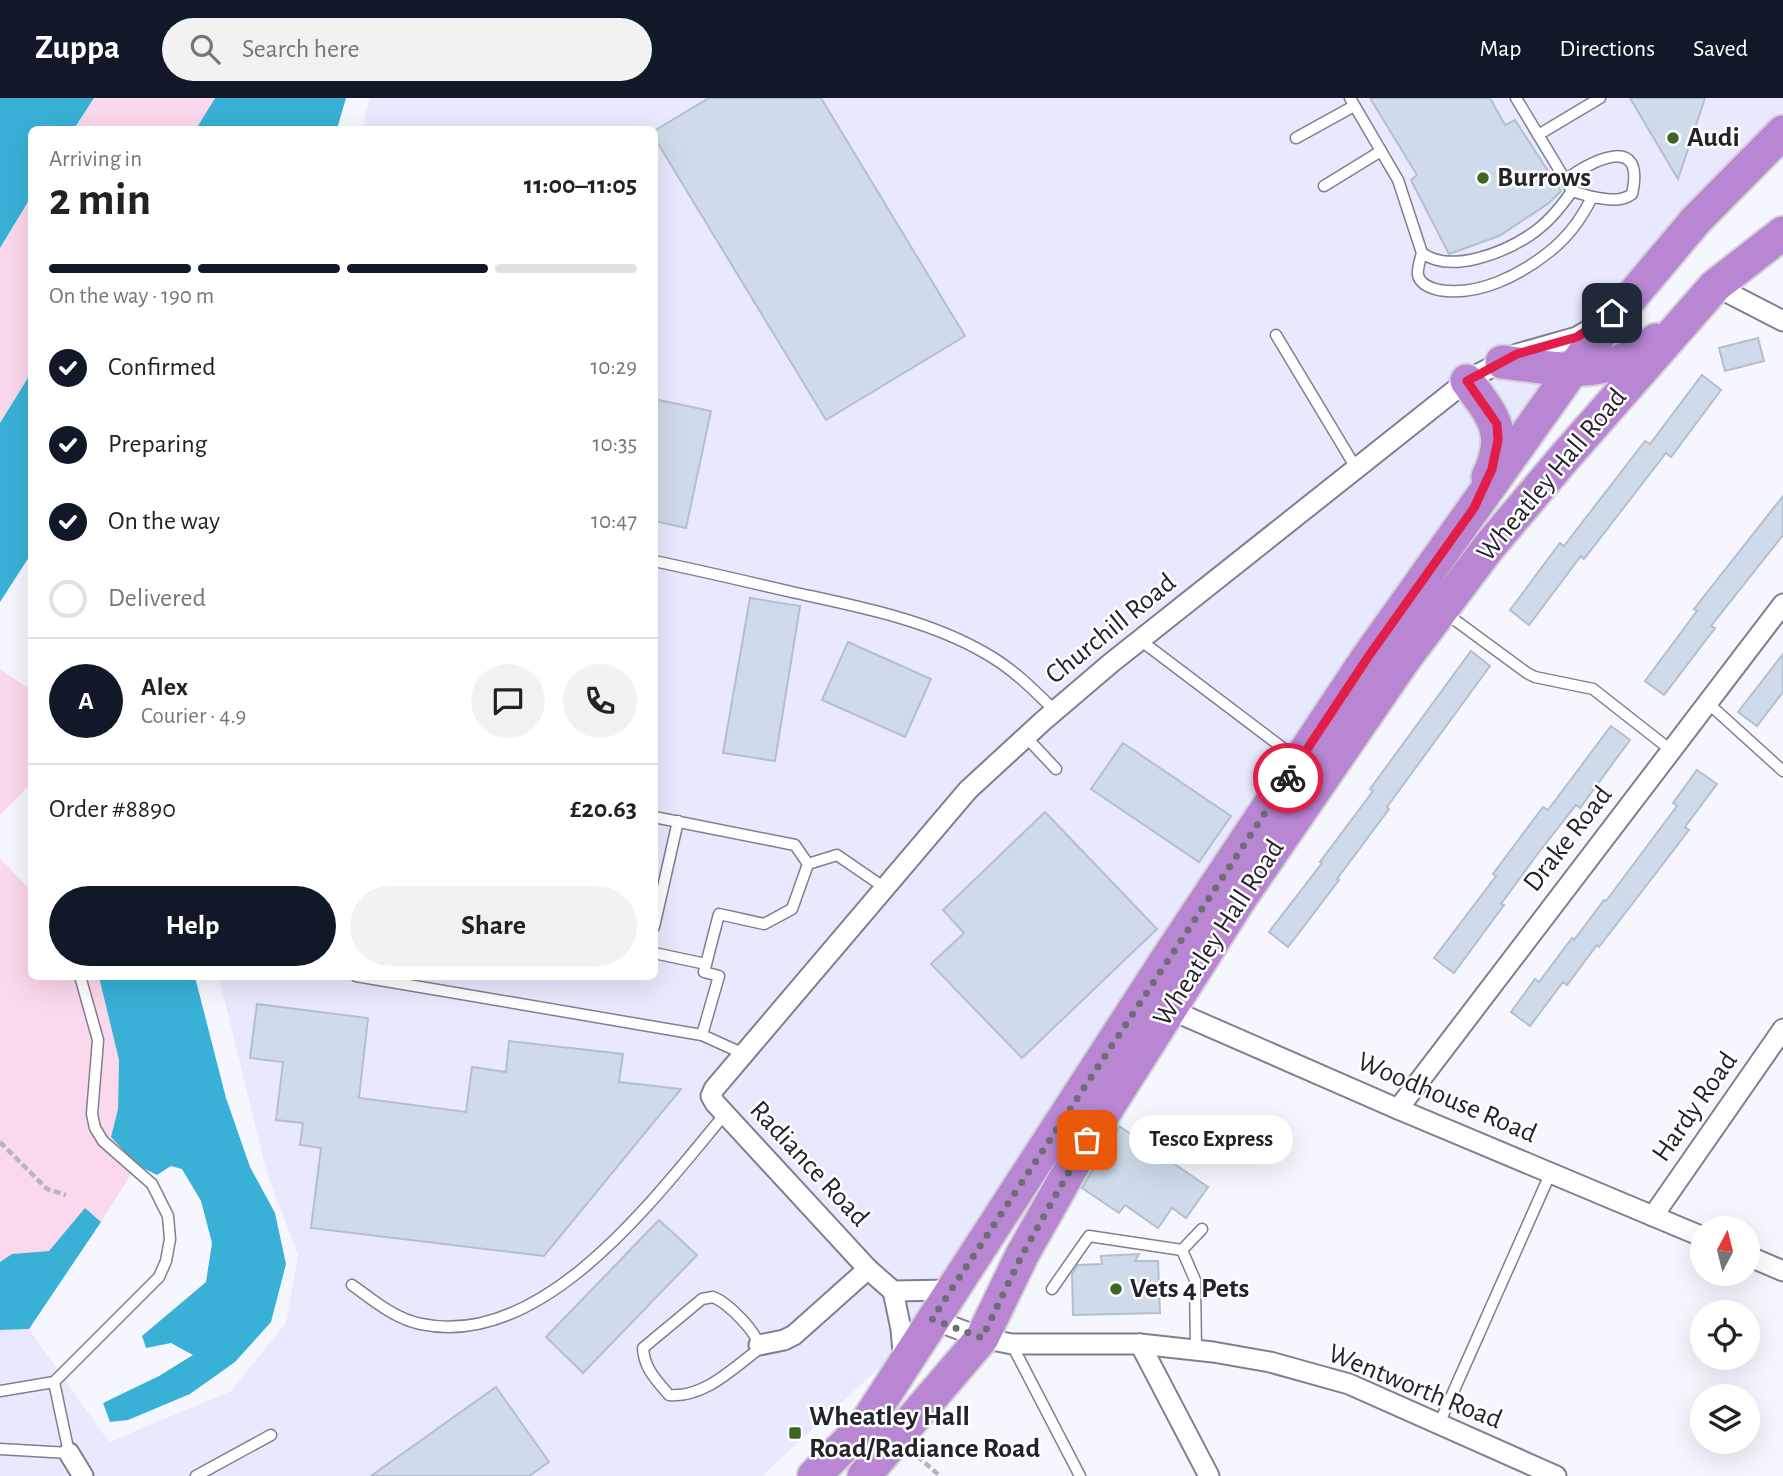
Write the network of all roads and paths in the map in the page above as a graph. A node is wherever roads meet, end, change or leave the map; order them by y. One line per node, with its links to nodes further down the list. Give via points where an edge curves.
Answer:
1 (1516, 98): 6 (lane)
2 (1600, 98): 6 (lane)
3 (1352, 102): 7 (lane); 9 (lane)
4 (1783, 114): 10 (highway)
5 (1783, 132): 10 (highway, Wheatley Hall Road)
6 (1538, 135): 11 (lane)
7 (1296, 138)
8 (1783, 143): 10 (highway)
9 (1381, 151): 12 (lane); 16 (lane, via 1398,180)
10 (1744, 172): 18 (highway, Wheatley Hall Road, via 1696,220)
11 (1565, 180): 13 (lane); 14 (lane, via 1607,156 1630,163 1632,194 1625,199)
12 (1324, 186)
13 (1572, 191): 14 (lane); 16 (lane, via 1530,235 1495,253 1458,262 1431,260)
14 (1592, 197): 16 (lane, via 1585,214 1549,253 1514,275 1480,288 1431,288 1418,273)
15 (1783, 233): 17 (highway, Wheatley Hall Road)
16 (1422, 254)
17 (1709, 293): 19 (street); 22 (highway, via 1638,354 1600,369); 28 (highway, Wheatley Hall Road, via 1564,458)
18 (1627, 302): 21 (street, Churchill Road, via 1577,337); 22 (highway, Wheatley Hall Road)
19 (1783, 321)
20 (1276, 335): 24 (lane)
21 (1502, 362): 22 (highway); 23 (street, Churchill Road)
22 (1573, 370): 25 (highway, Wheatley Hall Road)
23 (1467, 381): 24 (street, Churchill Road); 25 (highway, via 1497,424 1498,440 1492,469)
24 (1356, 468): 29 (street, Churchill Road)
25 (1474, 508): 34 (highway, Wheatley Hall Road)
26 (658, 562): 31 (lane, via 850,604 948,635 1021,677)
27 (1783, 604): 30 (street, Drake Road)
28 (1441, 609): 33 (lane, via 1527,673 1592,689); 48 (highway, Wheatley Hall Road)
29 (1140, 640): 31 (street, Churchill Road); 34 (lane)
30 (1709, 704): 33 (street, Drake Road); 36 (lane)
31 (1055, 711): 32 (street, Churchill Road)
32 (1026, 737): 35 (lane); 40 (street, Churchill Road, via 968,790)
33 (1672, 751): 53 (street, Drake Road)
34 (1299, 760): 67 (highway, Wheatley Hall Road)
35 (1056, 769)
36 (1783, 771)
37 (658, 818): 38 (lane)
38 (678, 821): 39 (lane, via 795,845); 41 (lane)
39 (808, 864): 40 (lane, via 837,855); 43 (lane, via 792,909 764,924 719,914)
40 (885, 888): 51 (street, Churchill Road)
41 (658, 909)
42 (658, 954): 43 (lane)
43 (706, 964): 50 (lane, via 705,972 719,976)
44 (81, 980): 74 (lane, via 98,1040 95,1128 103,1141 152,1184 168,1216 170,1239 159,1277)
45 (379, 980): 47 (lane)
46 (426, 980): 47 (lane)
47 (425, 988): 50 (lane)
48 (1169, 1009): 53 (street, Woodhouse Road); 69 (highway, Wheatley Hall Road)
49 (1783, 1029): 58 (street, Hardy Road)
50 (702, 1035): 51 (lane)
51 (744, 1054): 52 (street, Churchill Road)
52 (711, 1096): 54 (street, Radiance Road)
53 (1398, 1109): 56 (street, Woodhouse Road)
54 (725, 1114): 63 (street, Radiance Road); 65 (lane, via 629,1225 557,1290 533,1304 494,1320 451,1328 400,1317)
55 (0, 1142): 57 (path, via 47,1189)
56 (1551, 1171): 58 (street, Woodhouse Road); 76 (lane)
57 (66, 1195)
58 (1653, 1216): 60 (street, Woodhouse Road)
59 (1202, 1229): 61 (lane)
60 (1690, 1232)
61 (1182, 1251): 66 (lane, via 1089,1237); 72 (lane, via 1195,1280)
62 (1760, 1261): 64 (street)
63 (869, 1269): 68 (street, Radiance Road); 71 (street, Radiance Road, via 794,1335)
64 (1783, 1271)
65 (352, 1285)
66 (1052, 1289)
67 (951, 1290): 68 (street); 69 (highway, Wheatley Hall Road)
68 (893, 1292): 73 (street)
69 (971, 1333): 70 (street, Wentworth Road); 73 (highway, Wheatley Hall Road); 83 (highway, Wheatley Hall Road); 84 (lane)
70 (1140, 1343): 72 (street, Wentworth Road); 85 (street)
71 (759, 1345): 71 (lane, via 704,1389 688,1396 669,1395 651,1375 643,1348 702,1299 713,1297 723,1301 751,1330)
72 (1196, 1350): 76 (street, Wentworth Road, via 1349,1384)
73 (904, 1365): 82 (highway, Wheatley Hall Road, via 865,1425)
74 (54, 1382): 75 (lane); 79 (lane)
75 (0, 1391)
76 (1439, 1424): 86 (street, Wentworth Road)
77 (271, 1435): 81 (lane)
78 (0, 1449): 79 (lane)
79 (69, 1453): 80 (street)
80 (83, 1476)
81 (196, 1476)
82 (814, 1476)
83 (864, 1476)
84 (1080, 1476)
85 (1209, 1476)
86 (1556, 1476)

